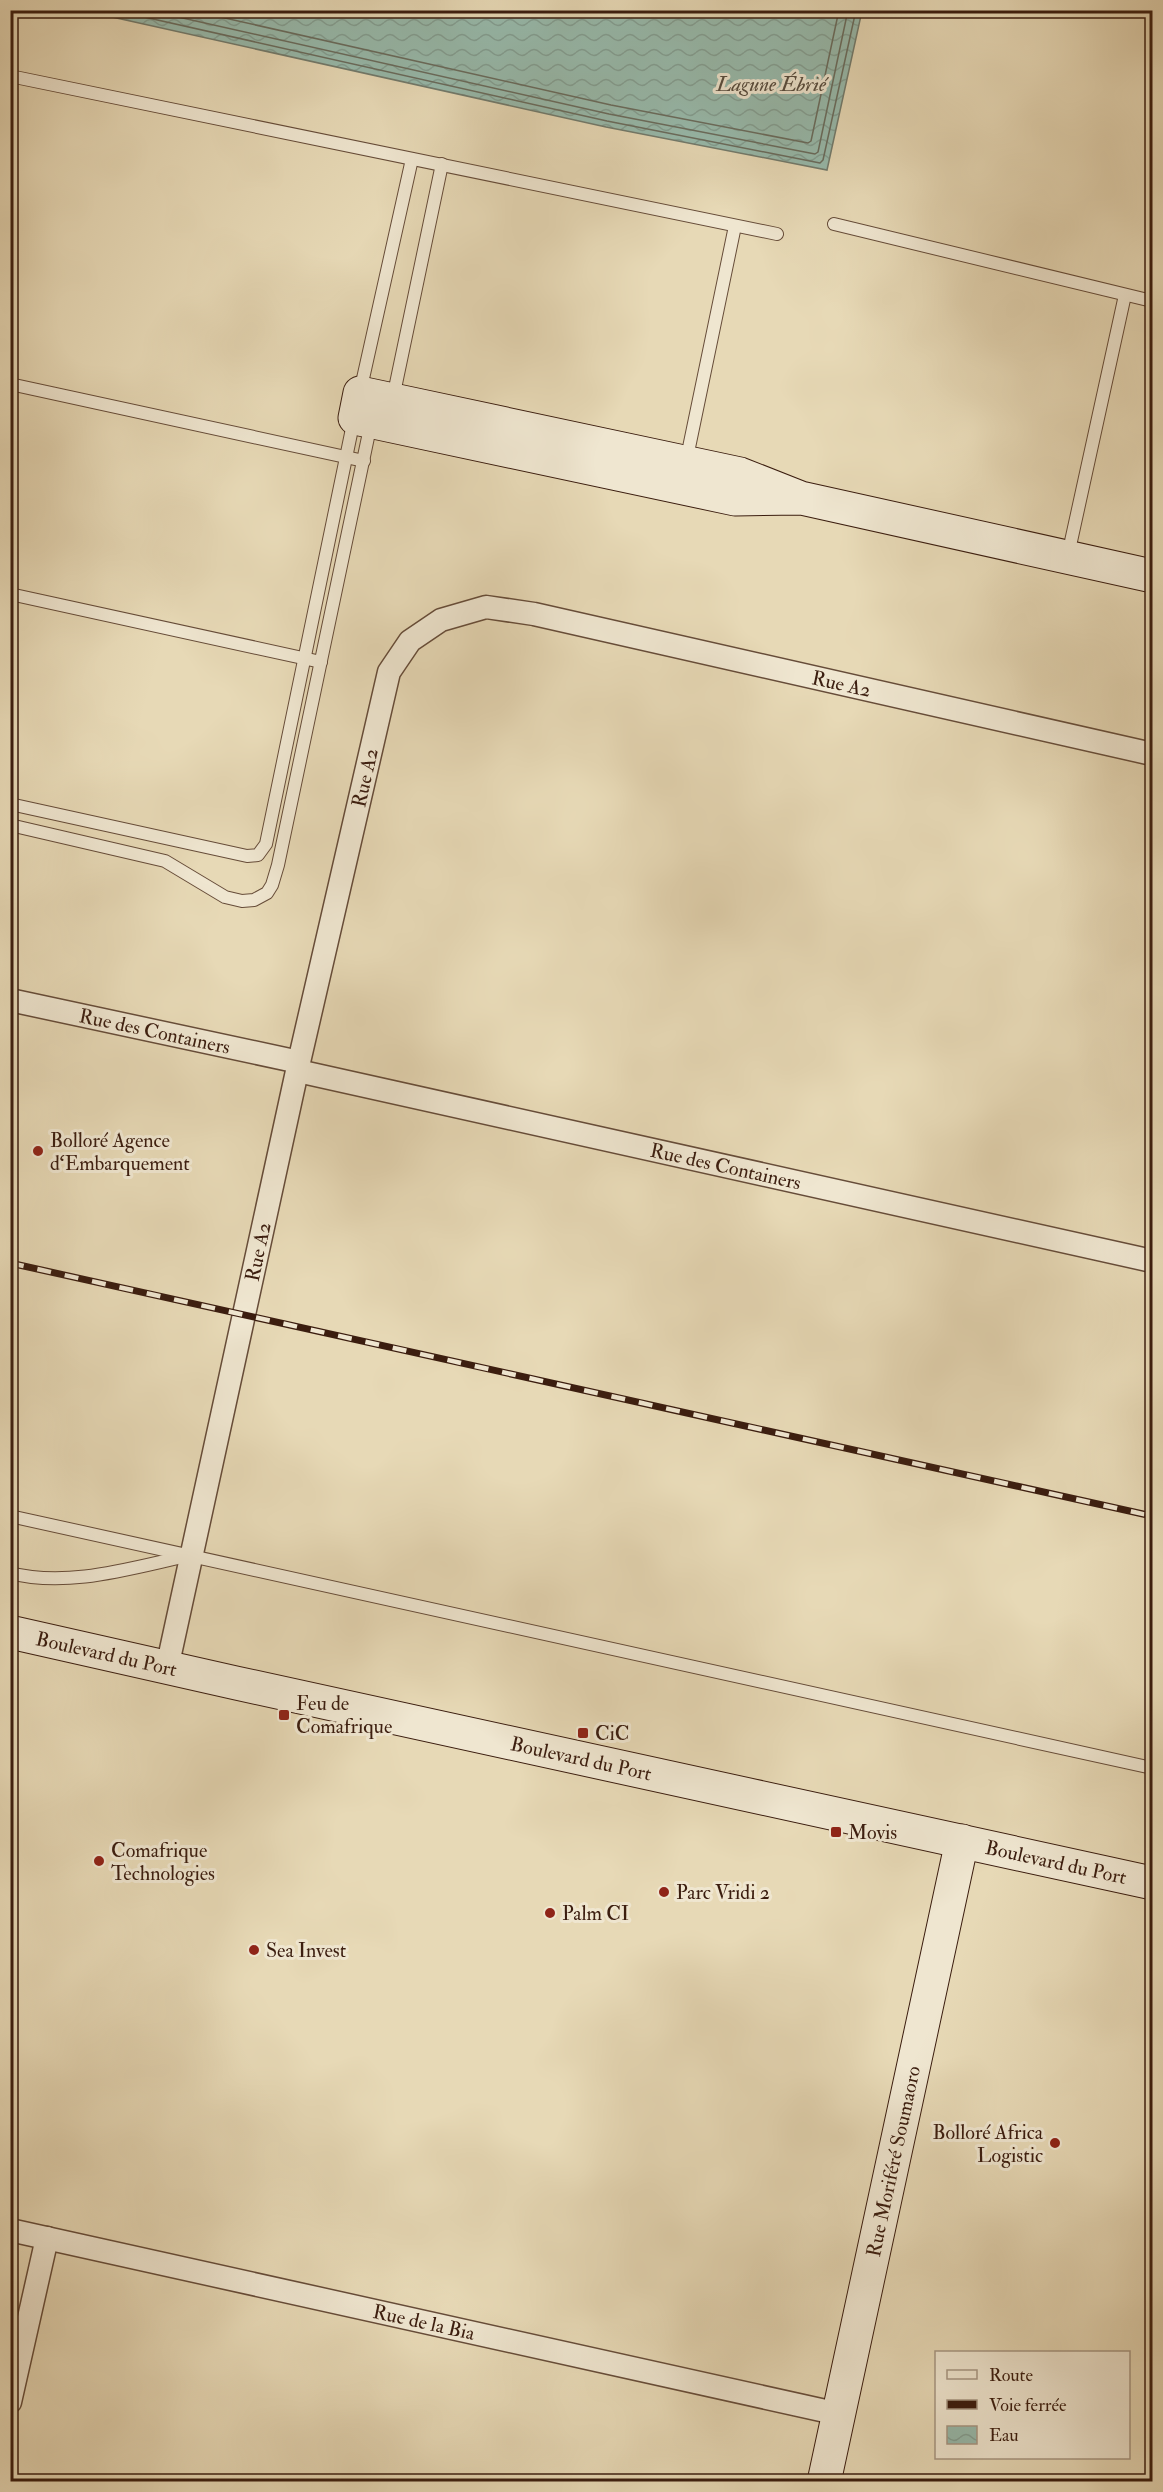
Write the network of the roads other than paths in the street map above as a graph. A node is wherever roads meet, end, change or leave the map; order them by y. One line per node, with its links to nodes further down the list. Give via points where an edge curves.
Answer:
1 (10, 76): 2 (lane)
2 (412, 159): 3 (lane); 10 (lane)
3 (442, 164): 5 (lane); 10 (lane)
4 (834, 224): 7 (lane)
5 (735, 226): 6 (lane); 13 (lane)
6 (777, 234)
7 (1125, 296): 8 (lane); 14 (lane)
8 (1152, 301)
9 (10, 384): 11 (lane)
10 (374, 409): 11 (lane); 12 (lane); 13 (street)
11 (346, 458): 12 (lane); 17 (lane)
12 (364, 461): 18 (lane)
13 (684, 475): 14 (street, via 740,474 801,498)
14 (1067, 559): 15 (street)
15 (1152, 576)
16 (10, 594): 17 (lane)
17 (304, 658): 18 (lane); 20 (lane, via 266,844 258,855 247,856)
18 (321, 662): 21 (lane, via 275,875 267,893 254,900 225,897 165,861)
19 (1152, 754): 23 (street, Rue A2, via 534,614 486,607 441,620 410,641 389,672)
20 (10, 804)
21 (10, 825)
22 (10, 1000): 23 (street, Rue des Containers)
23 (298, 1067): 24 (street, Rue des Containers); 26 (street, Rue A2)
24 (1152, 1261)
25 (10, 1516): 26 (lane)
26 (191, 1555): 27 (lane, via 103,1574 57,1578); 29 (street, Rue A2); 30 (lane)
27 (10, 1574)
28 (10, 1632): 29 (street, Boulevard du Port)
29 (167, 1668): 31 (street, Boulevard du Port)
30 (1152, 1768)
31 (962, 1841): 32 (street, Boulevard du Port); 36 (street, Rue Moriféré Soumaoro)
32 (1152, 1883)
33 (10, 2230): 34 (street, Rue de la Bia)
34 (47, 2238): 35 (street); 36 (street, Rue de la Bia)
35 (10, 2402)
36 (839, 2414): 37 (street, Rue Moriféré Soumaoro)
37 (824, 2481)

